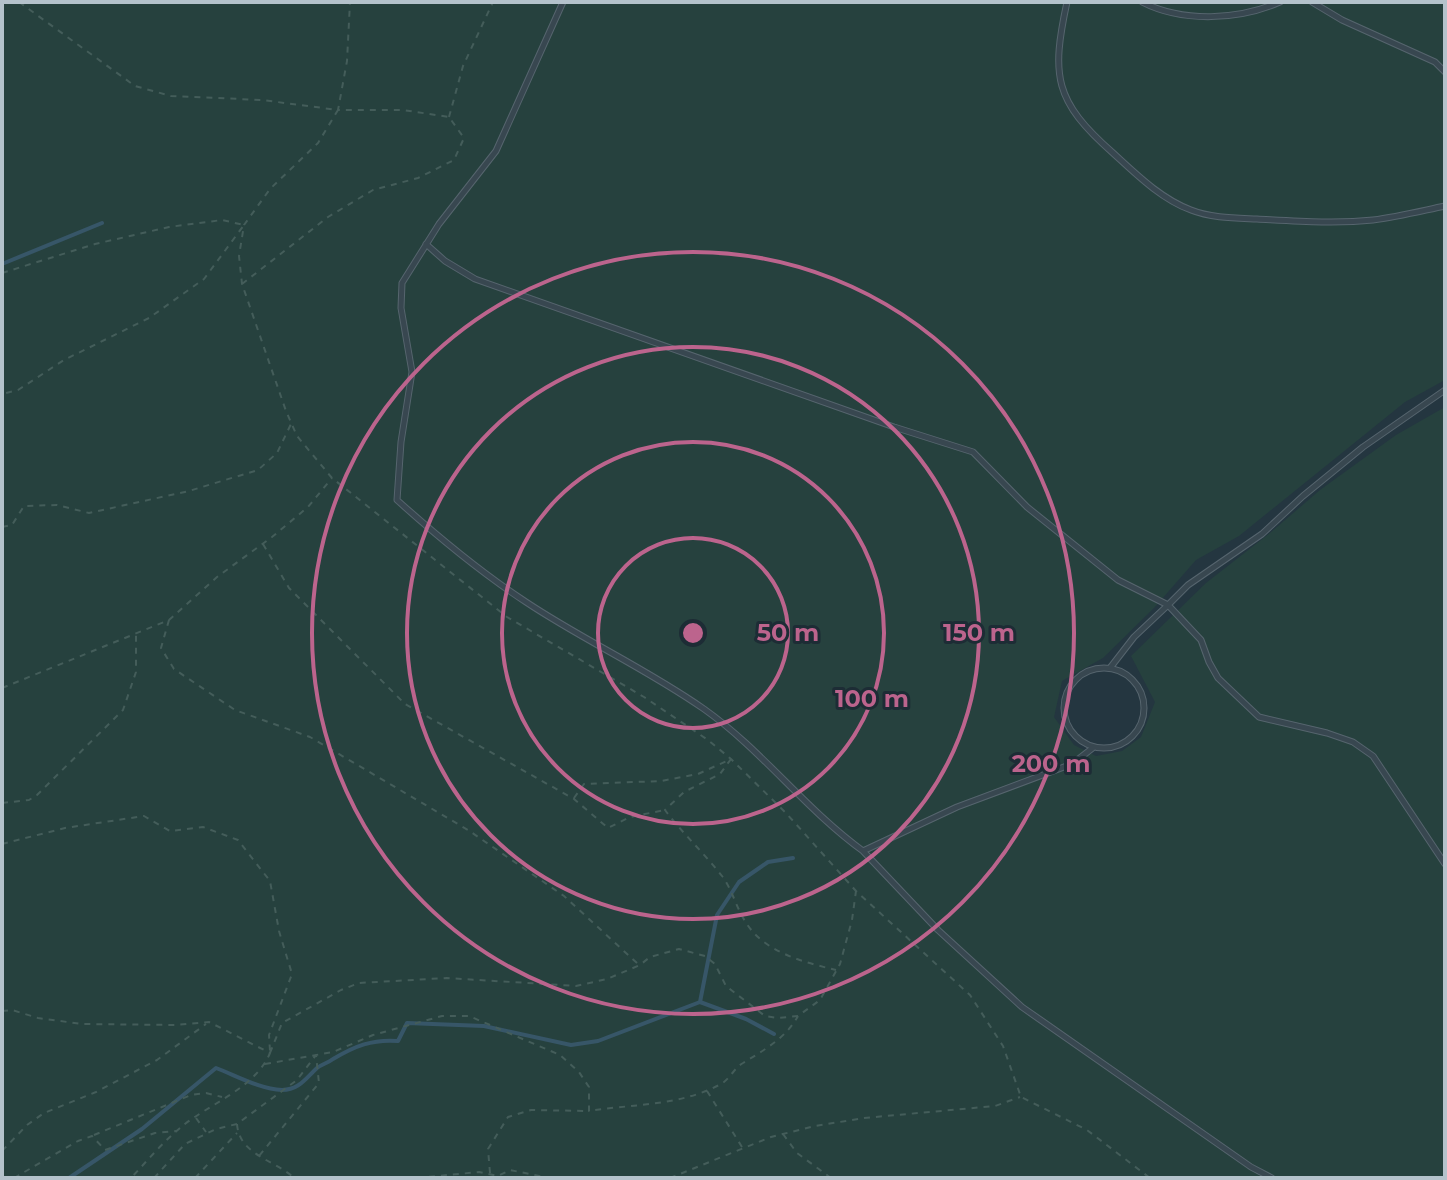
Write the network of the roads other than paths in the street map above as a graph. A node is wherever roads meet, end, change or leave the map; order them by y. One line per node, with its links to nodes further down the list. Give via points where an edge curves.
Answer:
1 (563, 2): 8 (lane, via 496,151)
2 (1067, 2): 7 (lane, via 1059,80 1076,116 1152,188 1191,210 1307,222 1372,220)
3 (1142, 2): 4 (lane, via 1184,14 1229,17)
4 (1280, 2)
5 (1312, 2): 6 (lane, via 1435,62)
6 (1445, 72)
7 (1445, 206)
8 (426, 244): 10 (lane, via 475,279 973,452 1027,507 1118,580); 13 (lane, via 402,283 412,372 397,500 524,601 704,709)
9 (1445, 390): 10 (lane, via 1363,447 1262,534)
10 (1168, 605): 11 (lane); 14 (lane, via 1201,640 1218,678 1259,717 1327,733 1373,756)
11 (1110, 668): 12 (lane, via 1097,668 1073,682 1063,707 1071,733); 12 (lane, via 1133,680 1143,716 1139,728 1119,745)
12 (1094, 747): 13 (lane, via 1072,764 957,807)
13 (863, 851): 15 (lane, via 1022,1007)
14 (1445, 864)
15 (1272, 1178)

